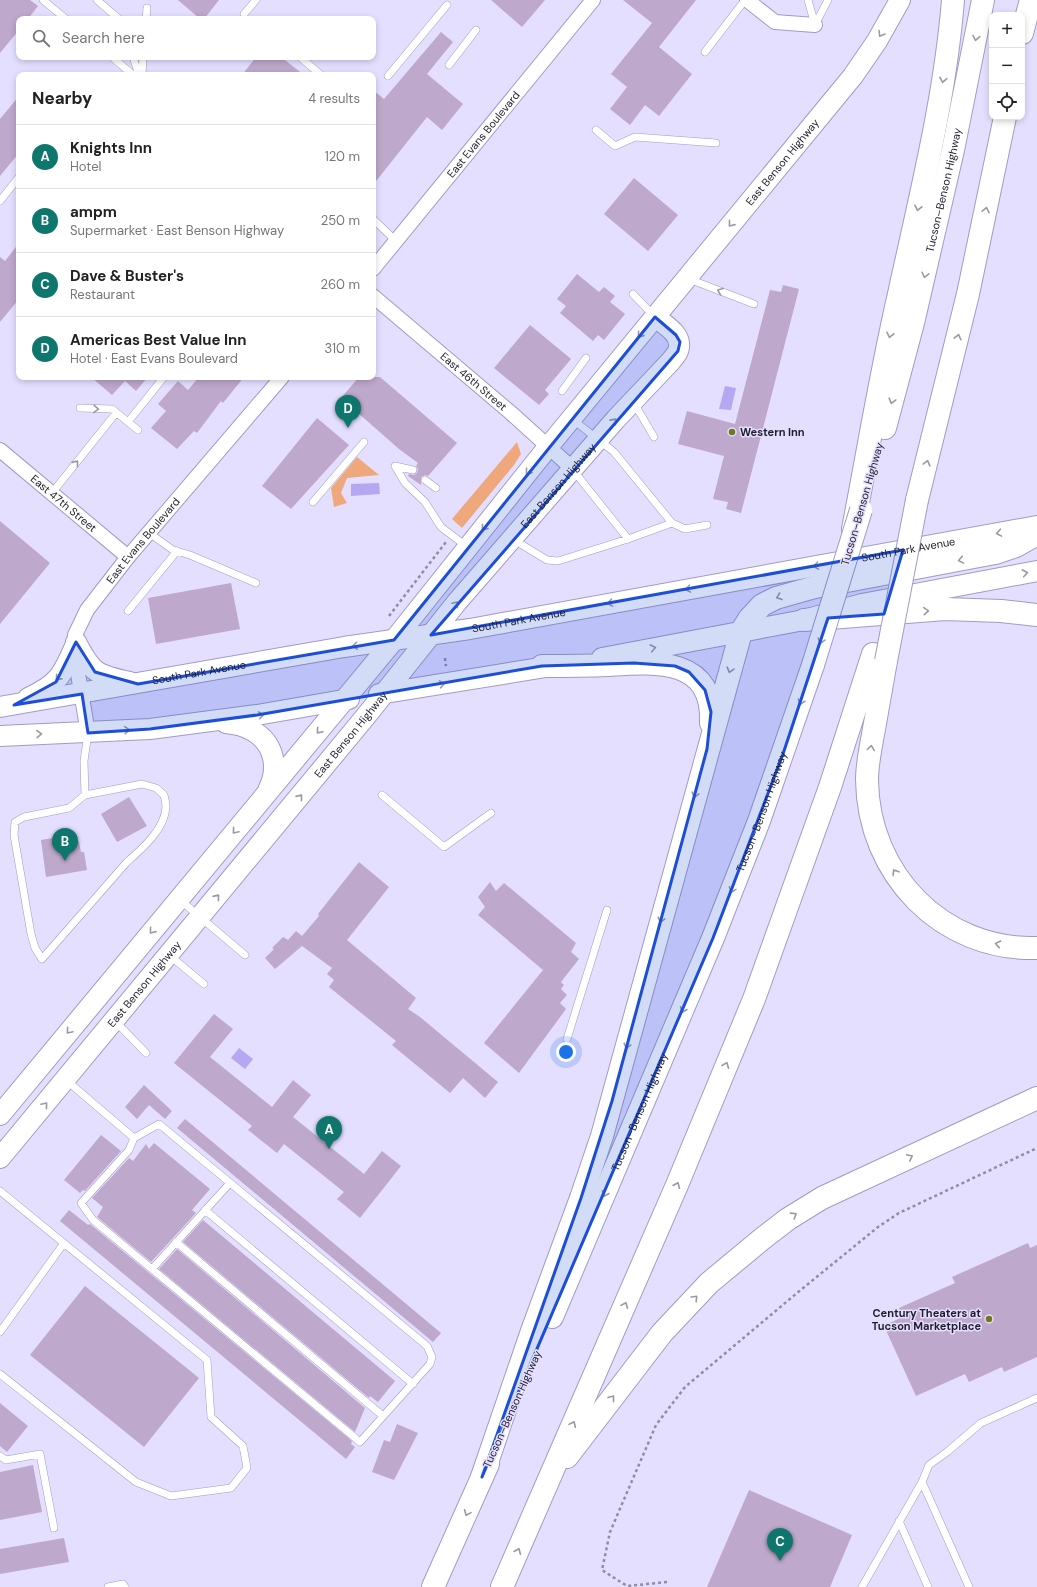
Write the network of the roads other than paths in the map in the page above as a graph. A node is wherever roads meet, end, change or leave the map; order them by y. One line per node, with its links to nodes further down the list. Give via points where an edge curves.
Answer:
1 (43, 0): 17 (lane)
2 (97, 0): 18 (lane)
3 (256, 0): 16 (lane)
4 (593, 0): 40 (street, East Evans Boulevard)
5 (746, 0): 21 (street, via 775,22); 23 (lane)
6 (808, 0): 21 (lane)
7 (828, 0): 21 (lane)
8 (900, 0): 42 (main road, East Benson Highway, one-way to 42, via 877,41 853,76)
9 (953, 0): 68 (highway, one-way to 68, via 935,125 884,363)
10 (983, 0): 68 (highway, Tucson–Benson Highway, one-way to 68, via 953,150 913,323)
11 (1026, 0): 15 (highway)
12 (1030, 0): 20 (highway)
13 (447, 5): 33 (lane)
14 (147, 8): 19 (lane)
15 (1024, 12)
16 (244, 14)
17 (59, 16)
18 (116, 16)
19 (146, 16)
20 (1025, 21)
21 (815, 25)
22 (476, 30): 28 (lane)
23 (705, 52)
24 (116, 60): 29 (lane)
25 (134, 60): 30 (lane)
26 (143, 60): 31 (lane)
27 (304, 60): 32 (lane)
28 (448, 65)
29 (130, 72)
30 (140, 72)
31 (141, 72)
32 (318, 72)
33 (388, 76)
34 (1004, 120): 88 (highway, one-way to 34, bridge, via 968,294)
35 (596, 130): 36 (lane, via 615,146 635,137)
36 (716, 143)
37 (16, 181): 38 (lane)
38 (0, 201)
39 (376, 222): 40 (lane)
40 (396, 241): 41 (street, East Evans Boulevard)
41 (376, 265)
42 (687, 278): 45 (lane, one-way to 42); 46 (main road, East Benson Highway)
43 (633, 294): 46 (lane)
44 (376, 299): 60 (street, East 46th Street)
45 (754, 304)
46 (655, 317): 51 (main road, East Benson Highway, via 676,335 680,342 678,351); 54 (main road, East Benson Highway, one-way to 54)
47 (586, 358): 50 (lane)
48 (162, 380): 55 (lane)
49 (279, 380): 72 (street, East Evans Boulevard)
50 (562, 392)
51 (633, 402): 57 (lane); 58 (main road, East Benson Highway, one-way to 51)
52 (80, 408): 53 (lane, one-way to 53)
53 (114, 411): 55 (lane); 66 (lane, one-way to 53)
54 (572, 419): 58 (lane); 60 (main road, East Benson Highway)
55 (128, 422): 56 (lane)
56 (138, 430)
57 (654, 437)
58 (598, 440): 62 (main road, East Benson Highway); 69 (lane, via 614,452)
59 (364, 442): 67 (lane)
60 (548, 447): 62 (street, East 46th Street); 76 (main road, East Benson Highway, one-way to 76)
61 (0, 450): 66 (street, East 47th Street)
62 (572, 469): 74 (main road, East Benson Highway); 75 (lane)
63 (413, 470): 76 (lane, via 395,466 405,483 425,502 441,527)
64 (425, 480): 65 (lane)
65 (436, 488)
66 (52, 493): 78 (street, East 47th Street)
67 (313, 502)
68 (859, 510): 131 (highway, Tucson–Benson Highway, one-way to 131, bridge, via 813,665 759,820 713,938)
69 (672, 523): 70 (lane, via 685,529); 75 (lane)
70 (707, 525)
71 (1037, 526): 85 (main road, South Park Avenue, one-way to 85)
72 (149, 532): 77 (lane); 78 (street, East Evans Boulevard)
73 (1037, 534): 84 (highway, one-way to 84, via 995,554 815,586 776,598 762,605)
74 (513, 539): 75 (lane, via 547,560 558,561); 85 (main road, East Benson Highway, one-way to 74)
75 (628, 539)
76 (468, 548): 86 (main road, East Benson Highway)
77 (177, 551): 80 (lane); 81 (lane)
78 (128, 557): 87 (street, East Evans Boulevard, via 87,610 76,635)
79 (1037, 571): 83 (main road, one-way to 79, via 862,604)
80 (256, 583)
81 (128, 610)
82 (1037, 615): 83 (highway, one-way to 82, via 945,609)
83 (804, 620): 84 (main road)
84 (740, 632): 89 (main road, one-way to 84); 98 (highway, one-way to 98)
85 (431, 635): 86 (main road, South Park Avenue); 91 (main road, East Benson Highway)
86 (394, 640): 90 (main road, South Park Avenue, one-way to 90); 93 (main road, East Benson Highway)
87 (76, 643): 90 (main road, via 95,672); 92 (street, East Evans Boulevard, via 76,662); 94 (main road, one-way to 94, via 64,671 56,682 39,693)
88 (879, 657): 106 (highway, one-way to 88, via 998,945 945,924 925,910 909,893 884,855 869,808 867,779); 133 (highway, one-way to 88, via 677,1185 754,999)
89 (542, 666): 91 (main road, one-way to 89); 98 (highway, via 657,664 675,666 689,672 698,680 710,701 712,712)
90 (138, 684): 92 (main road, South Park Avenue)
91 (385, 693): 93 (main road); 105 (main road, East Benson Highway, one-way to 91)
92 (82, 694): 94 (main road, South Park Avenue); 96 (street, East Evans Boulevard)
93 (343, 700): 95 (main road, one-way to 93); 101 (main road, East Benson Highway, one-way to 101)
94 (7, 706)
95 (208, 721): 96 (main road, one-way to 95, via 150,729); 101 (main road, via 247,728 255,732 267,745 274,769 269,788)
96 (88, 733): 97 (main road, one-way to 96); 99 (lane, via 84,762)
97 (0, 736)
98 (707, 749): 131 (highway, one-way to 131, via 602,1136)
99 (85, 795): 99 (lane, via 142,784 156,788 164,795 166,808 161,826 42,959 30,934 14,835 15,822 24,817 69,808)
100 (382, 795): 102 (lane, via 444,847)
101 (262, 798): 103 (main road, East Benson Highway, one-way to 103)
102 (491, 813)
103 (179, 898): 105 (lane); 115 (main road, East Benson Highway, one-way to 115)
104 (607, 910): 111 (lane)
105 (201, 918): 107 (main road, East Benson Highway); 108 (lane)
106 (1037, 948)
107 (169, 955): 109 (lane); 110 (main road, East Benson Highway)
108 (245, 955)
109 (204, 984)
110 (115, 1021): 112 (lane); 113 (main road, East Benson Highway)
111 (567, 1039)
112 (146, 1054)
113 (66, 1080): 116 (main road, East Benson Highway, one-way to 113); 117 (lane)
114 (1037, 1098): 133 (highway, one-way to 114, via 662,1333 709,1283 756,1244 788,1219 822,1198)
115 (0, 1116): 116 (main road)
116 (20, 1135): 118 (main road, East Benson Highway)
117 (134, 1138): 119 (lane, via 159,1124); 124 (lane, via 129,1150 81,1203 93,1220)
118 (0, 1158)
119 (230, 1183): 121 (lane); 127 (lane, via 427,1346 432,1357 430,1364)
120 (0, 1191): 123 (lane)
121 (205, 1210): 122 (lane); 127 (lane)
122 (176, 1242): 124 (lane); 129 (lane)
123 (64, 1243): 125 (lane); 126 (lane, via 207,1360 211,1417 243,1446 247,1468 231,1488 171,1496 136,1482)
124 (152, 1269): 129 (lane, via 360,1442)
125 (0, 1332)
126 (0, 1374)
127 (413, 1384): 129 (lane)
128 (1037, 1398): 132 (lane, via 981,1423 929,1466)
129 (383, 1416)
130 (0, 1456): 135 (lane, via 6,1460 40,1454)
131 (482, 1477): 138 (highway, Tucson–Benson Highway, one-way to 138)
132 (922, 1482): 134 (lane); 142 (lane)
133 (546, 1485): 139 (highway, one-way to 133)
134 (899, 1521): 140 (lane); 141 (lane)
135 (54, 1528)
136 (108, 1587): 137 (lane, via 123,1584)
137 (125, 1587)
138 (433, 1587)
139 (502, 1587)
140 (862, 1587)
141 (928, 1587)
142 (969, 1587)

